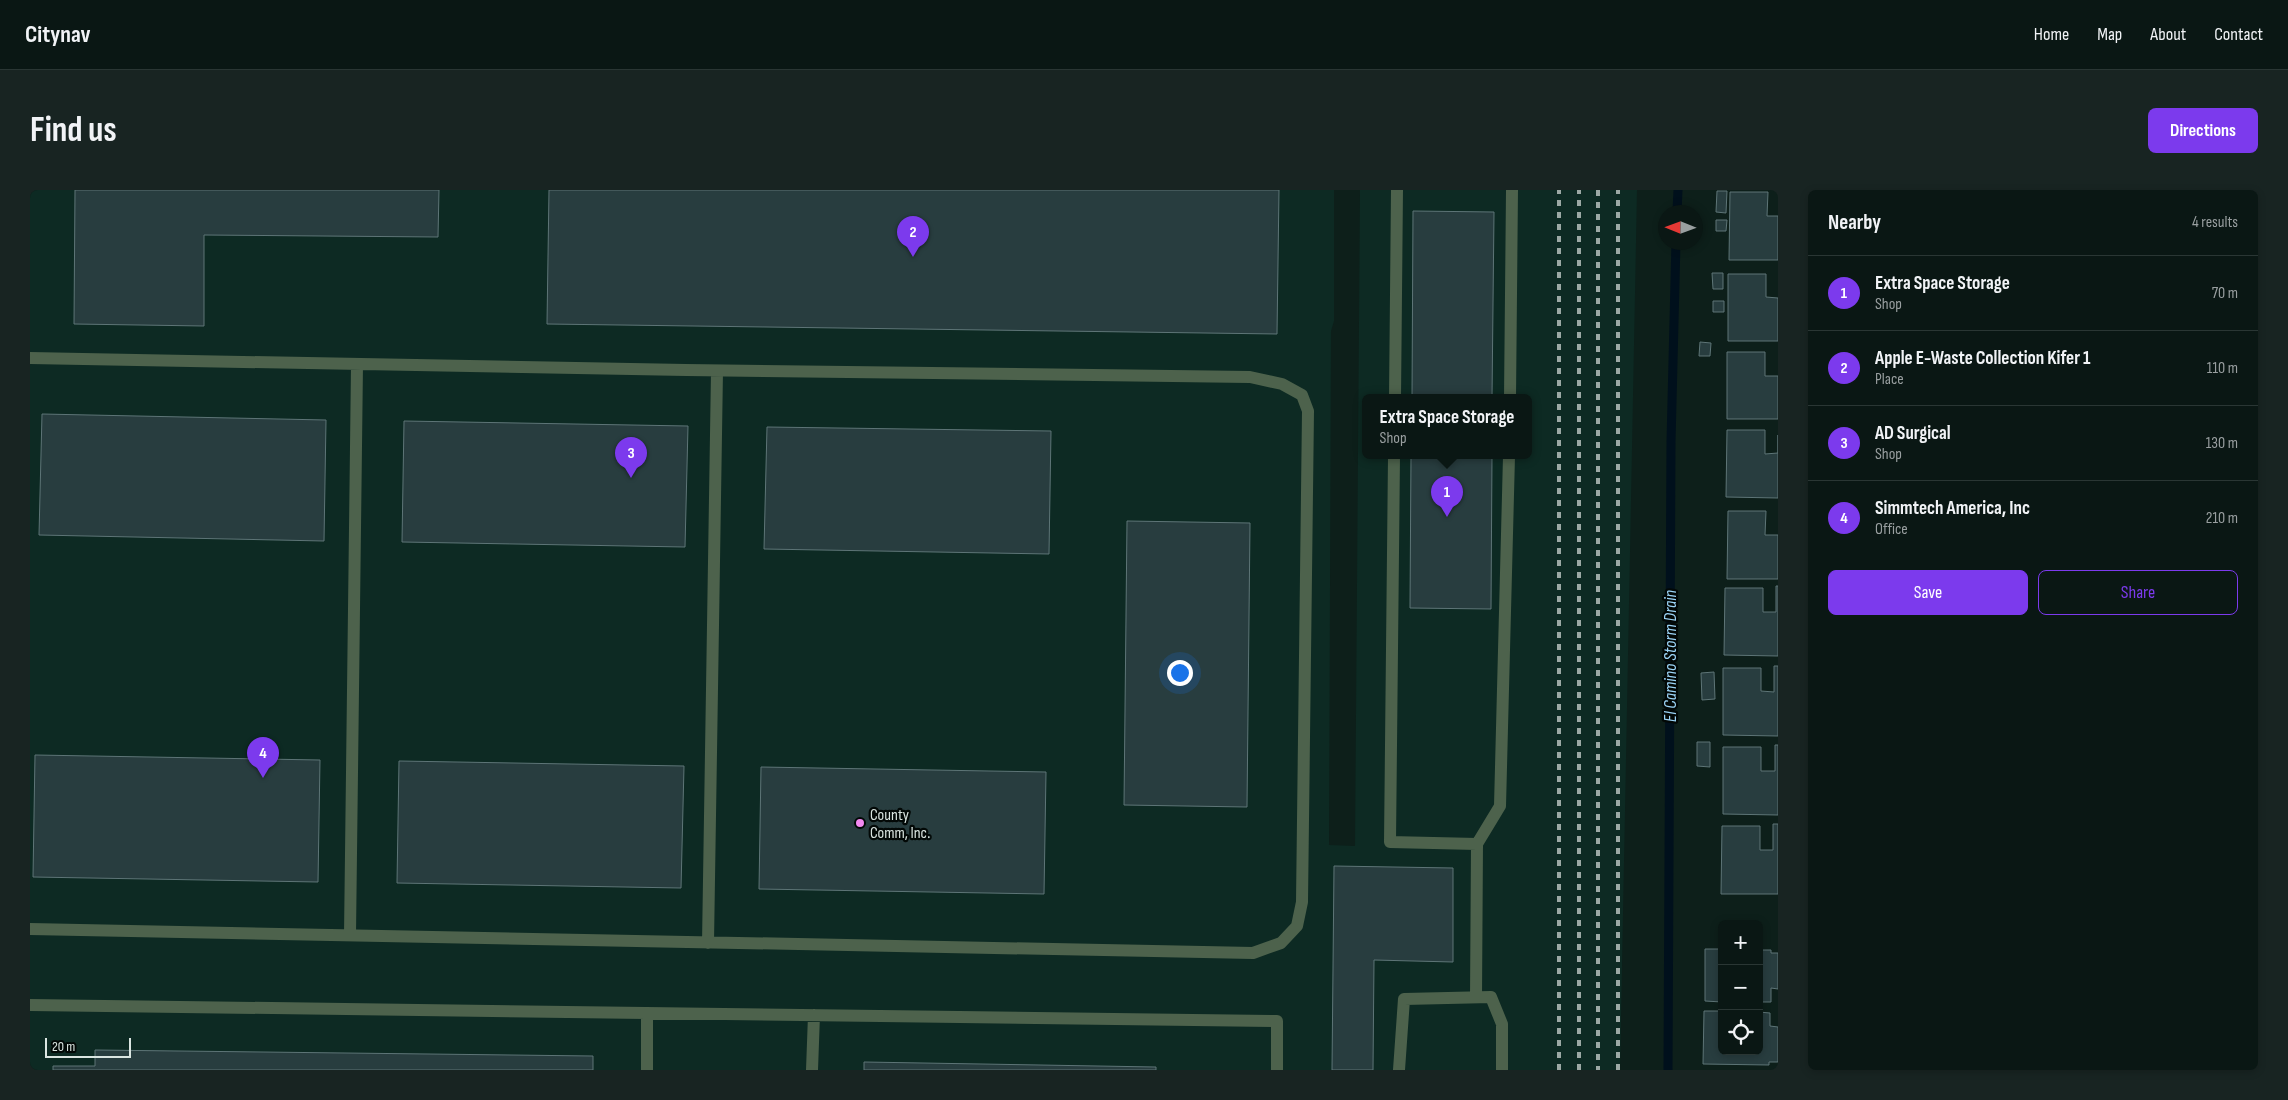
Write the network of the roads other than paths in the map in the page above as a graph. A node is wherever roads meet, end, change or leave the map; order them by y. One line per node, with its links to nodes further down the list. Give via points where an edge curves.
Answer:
1 (1397, 190): 6 (lane)
2 (1512, 190): 7 (lane)
3 (30, 358): 4 (lane)
4 (357, 365): 5 (lane); 12 (lane)
5 (718, 371): 13 (lane); 13 (lane, via 1250,377 1282,384 1302,395 1308,411 1303,869 1297,926 1281,943 1253,953)
6 (1394, 394)
7 (1510, 394)
8 (1394, 459): 10 (lane, via 1390,842)
9 (1509, 459): 10 (lane, via 1500,806)
10 (1476, 844): 14 (lane)
11 (30, 929): 12 (lane)
12 (350, 935): 13 (lane)
13 (708, 943)
14 (1476, 998): 21 (lane, via 1404,999); 22 (lane, via 1491,997 1502,1024)
15 (30, 1005): 16 (lane)
16 (648, 1013): 17 (lane); 18 (lane)
17 (814, 1015): 19 (lane); 20 (lane, via 1277,1021)
18 (647, 1070)
19 (812, 1070)
20 (1277, 1070)
21 (1399, 1070)
22 (1502, 1070)

